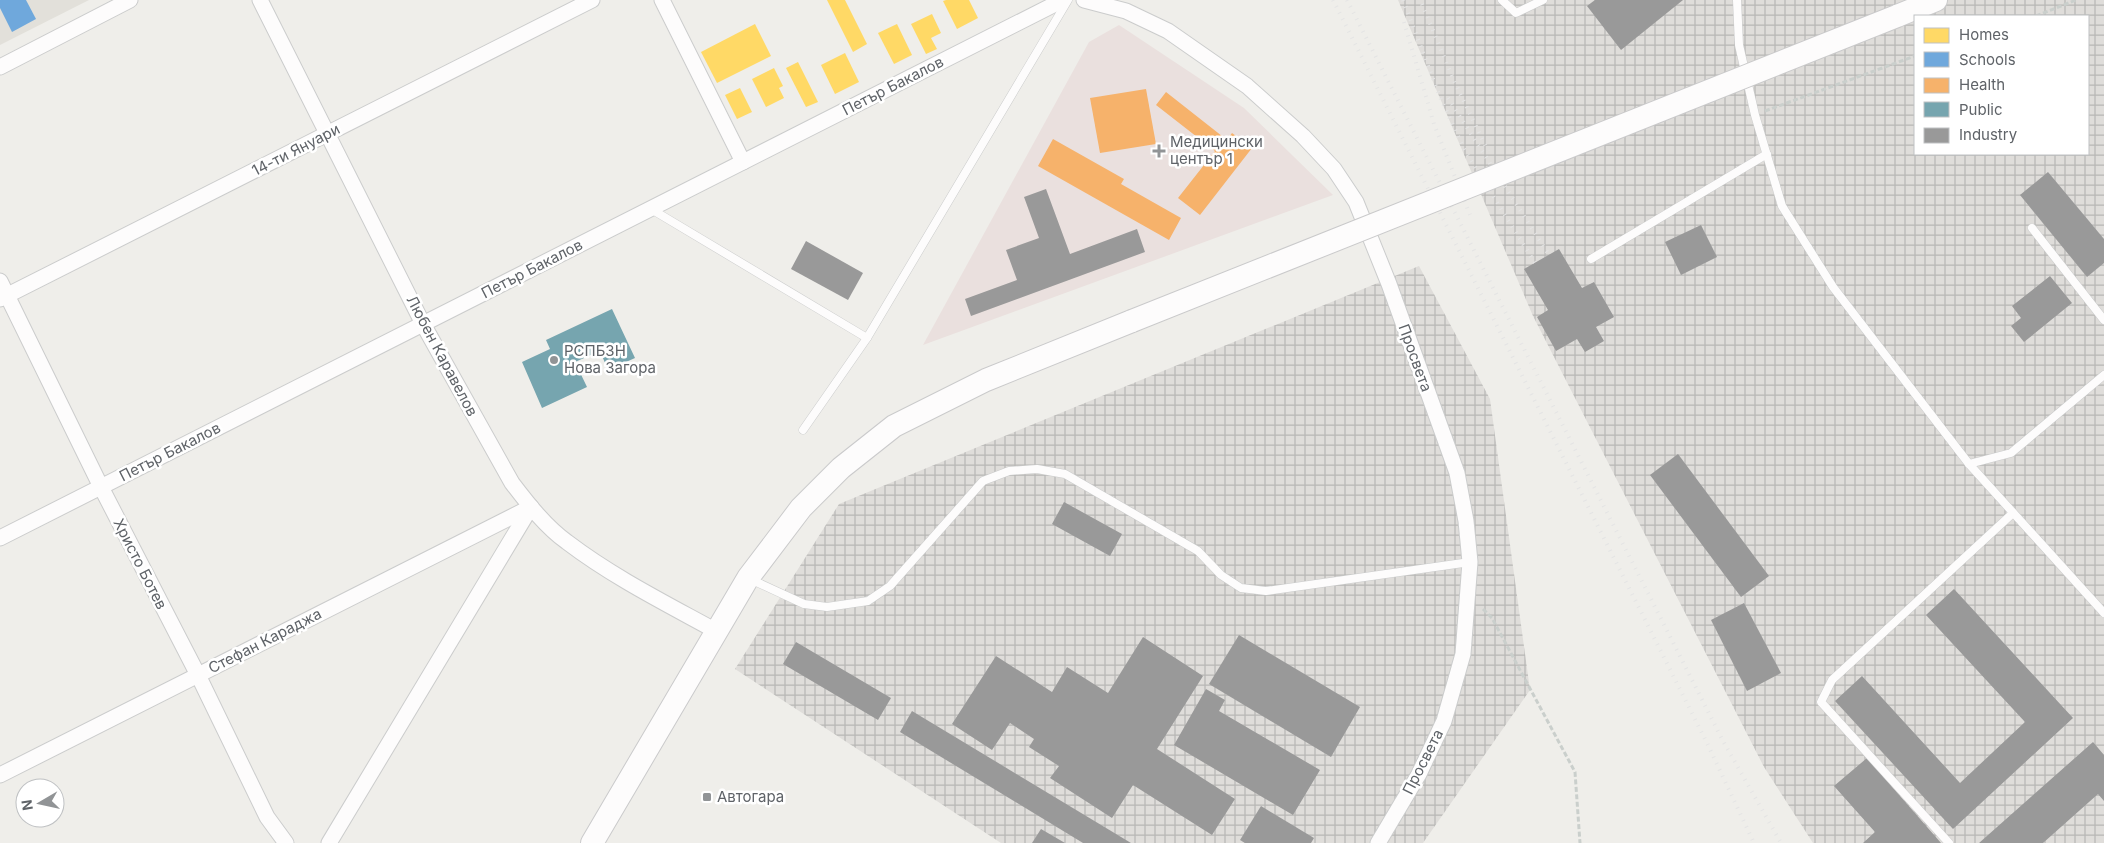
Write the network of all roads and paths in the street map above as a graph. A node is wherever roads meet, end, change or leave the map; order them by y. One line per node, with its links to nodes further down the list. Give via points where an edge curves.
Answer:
1 (130, 0): 15 (street)
2 (260, 0): 17 (street, Любен Каравелов)
3 (592, 0): 17 (street, 14-ти Януари)
4 (662, 0): 19 (street)
5 (1063, 0): 19 (street, Петър Бакалов)
6 (1068, 0): 27 (lane)
7 (1084, 0): 35 (street, Просвета, via 1126,11 1168,31 1247,86 1303,136 1351,193 1389,284 1457,473)
8 (1502, 0): 9 (lane, via 1516,14)
9 (1543, 0)
10 (1736, 0): 16 (lane, via 1739,45)
11 (1936, 0): 36 (main road, bridge, via 986,380 894,426 841,468 801,508)
12 (2076, 0): 13 (path)
13 (2038, 15)
14 (1914, 56): 16 (path)
15 (0, 67)
16 (1756, 114): 18 (lane)
17 (328, 134): 24 (street, 14-ти Януари); 26 (street, Любен Каравелов)
18 (1767, 154): 22 (lane); 30 (lane, via 1782,206 1834,287)
19 (743, 162): 20 (street, Петър Бакалов)
20 (651, 209): 26 (street, Петър Бакалов); 27 (lane)
21 (2032, 228): 25 (lane)
22 (1591, 259)
23 (0, 281): 24 (street, Христо Ботев)
24 (4, 298): 31 (street, Христо Ботев)
25 (2104, 320)
26 (424, 324): 31 (street, Петър Бакалов); 32 (street, Любен Каравелов, via 512,484)
27 (867, 338): 29 (lane)
28 (2104, 375): 30 (lane, via 2010,453)
29 (803, 430)
30 (1969, 464): 33 (lane)
31 (101, 487): 34 (street, Петър Бакалов); 40 (street, Христо Ботев)
32 (531, 507): 39 (street, Любен Каравелов, via 565,542 615,575); 40 (street, Стефан Караджа); 43 (street)
33 (2013, 513): 38 (lane); 47 (lane, via 1832,680 1821,702)
34 (0, 538)
35 (1470, 562): 36 (lane, via 1266,591 1241,588 1221,575 1198,551 1065,474 1037,469 1009,471 983,481 890,586 868,601 827,606 804,604); 37 (street, Просвета)
36 (748, 578): 39 (main road)
37 (1468, 594): 45 (street, Просвета, via 1463,654 1444,721 1419,774); 46 (path, via 1492,618 1575,772)
38 (2104, 613)
39 (716, 631): 44 (main road)
40 (198, 675): 41 (street, Стефан Караджа); 42 (street, Христо Ботев, via 267,817)
41 (0, 775)
42 (286, 843)
43 (329, 843)
44 (592, 843)
45 (1378, 843)
46 (1580, 843)
47 (1949, 843)

